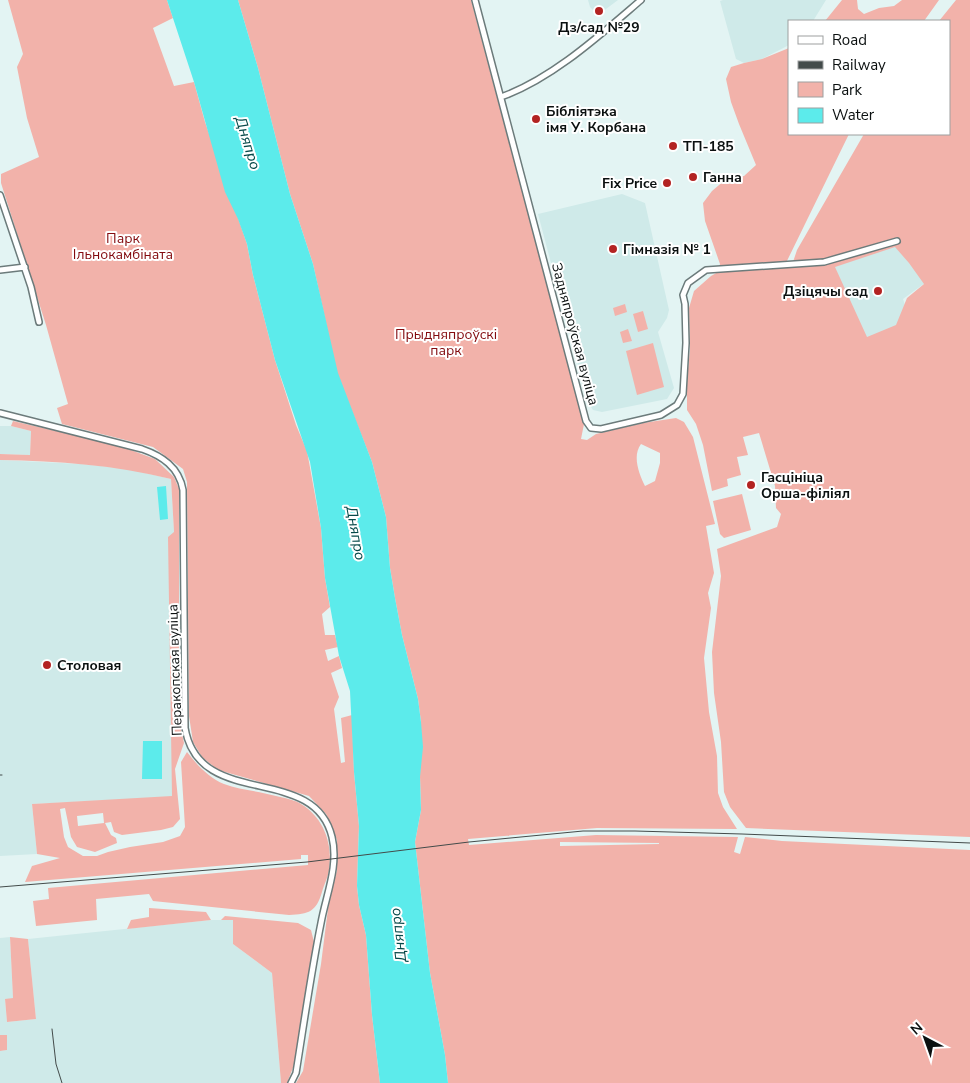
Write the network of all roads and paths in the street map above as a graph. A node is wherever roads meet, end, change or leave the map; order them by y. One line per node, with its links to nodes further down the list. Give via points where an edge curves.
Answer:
1 (475, 0): 3 (street, Задняпроўская вуліца)
2 (641, 0): 3 (street, via 544,77)
3 (501, 97): 5 (street, Задняпроўская вуліца, via 586,421 592,428 601,429 661,415 677,406 683,394 686,343 683,295 688,283 706,270 824,262)
4 (0, 195): 6 (street)
5 (897, 241)
6 (25, 267): 7 (street); 8 (street)
7 (0, 270)
8 (38, 322)
9 (0, 413): 10 (street, Перакопская вуліца, via 142,449 163,459 179,476 183,490 186,737 202,762 220,776 285,792 308,802 323,817 332,835 333,869 296,1073)
10 (291, 1083)

